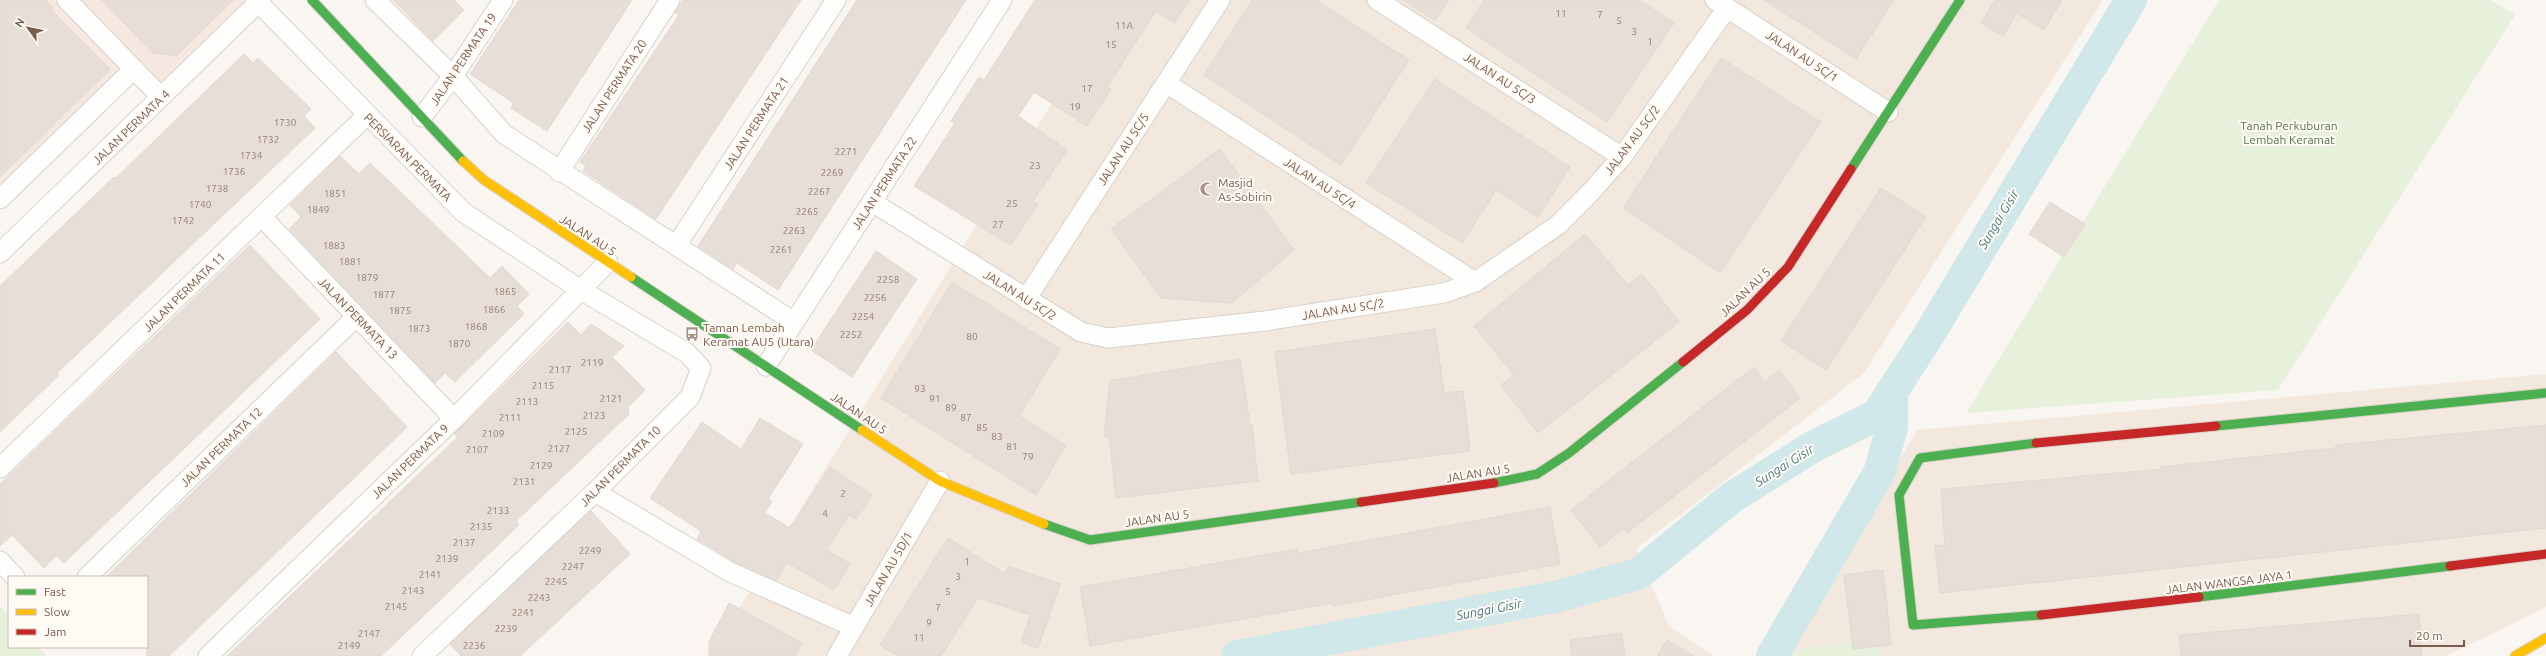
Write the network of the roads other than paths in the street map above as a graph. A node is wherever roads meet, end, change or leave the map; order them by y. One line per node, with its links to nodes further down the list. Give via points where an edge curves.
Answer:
1 (67, 0): 13 (street)
2 (312, 0): 19 (main road, JALAN AU 5)
3 (375, 0): 14 (street)
4 (503, 0): 14 (street, JALAN PERMATA 19)
5 (670, 0): 21 (street, JALAN PERMATA 20)
6 (836, 0): 25 (street, JALAN PERMATA 21)
7 (1002, 0): 23 (street, JALAN PERMATA 22)
8 (1220, 0): 15 (street, JALAN AU 5C/5)
9 (1377, 0): 20 (street, JALAN AU 5C/3)
10 (1960, 0): 17 (main road, JALAN AU 5)
11 (258, 1): 16 (street, JALAN PERMATA 4); 18 (street, PERSIARAN PERMATA)
12 (1721, 4): 17 (street, JALAN AU 5C/1); 20 (street, JALAN AU 5C/2)
13 (134, 69): 16 (street); 22 (street)
14 (453, 76): 19 (street, JALAN PERMATA 19); 21 (street, via 504,134)
15 (1166, 83): 28 (street, JALAN AU 5C/4); 30 (street, JALAN AU 5C/5)
16 (161, 97): 26 (street, JALAN PERMATA 4)
17 (1888, 112): 37 (main road, JALAN AU 5, via 1788,267 1747,310 1569,453 1537,474 1501,482 1090,540 1063,532)
18 (366, 116): 24 (street, JALAN PERMATA 11); 29 (street, PERSIARAN PERMATA, via 462,212)
19 (422, 117): 27 (main road, JALAN AU 5, via 484,180)
20 (1622, 157): 28 (street, JALAN AU 5C/2, via 1558,225)
21 (559, 172): 25 (street)
22 (0, 199)
23 (872, 202): 30 (street, JALAN AU 5C/2); 32 (street, JALAN PERMATA 22)
24 (262, 217): 31 (street, JALAN PERMATA 13); 36 (street, JALAN PERMATA 11)
25 (676, 246): 32 (street)
26 (0, 253)
27 (608, 262): 29 (street, JALAN PERMATA 9); 33 (main road, JALAN AU 5)
28 (1475, 282): 30 (street, JALAN AU 5C/2, via 1444,293 1265,321 1108,338 1080,332)
29 (581, 290): 35 (street, JALAN PERMATA 9); 38 (street, JALAN PERMATA 10, via 687,353 701,368 690,397)
30 (1026, 299)
31 (356, 317): 35 (street, JALAN PERMATA 13); 42 (street, JALAN PERMATA 12)
32 (794, 322): 33 (street, JALAN PERMATA 22)
33 (766, 366): 37 (main road, JALAN AU 5)
34 (2546, 393): 39 (main road, JALAN WANGSA JAYA 1, via 2020,445 1920,458 1899,495 1913,625 2083,612)
35 (454, 419): 45 (street, JALAN PERMATA 9)
36 (0, 468)
37 (940, 481): 43 (street, JALAN AU 5D/1)
38 (595, 492): 43 (street, via 730,572); 46 (street, JALAN PERMATA 10)
39 (2546, 554)
40 (0, 561): 41 (street)
41 (14, 576)
42 (88, 576)
43 (854, 627): 47 (street, JALAN AU 5D/1)
44 (2546, 638): 48 (main road)
45 (208, 656)
46 (422, 656)
47 (837, 656)
48 (2515, 656)

